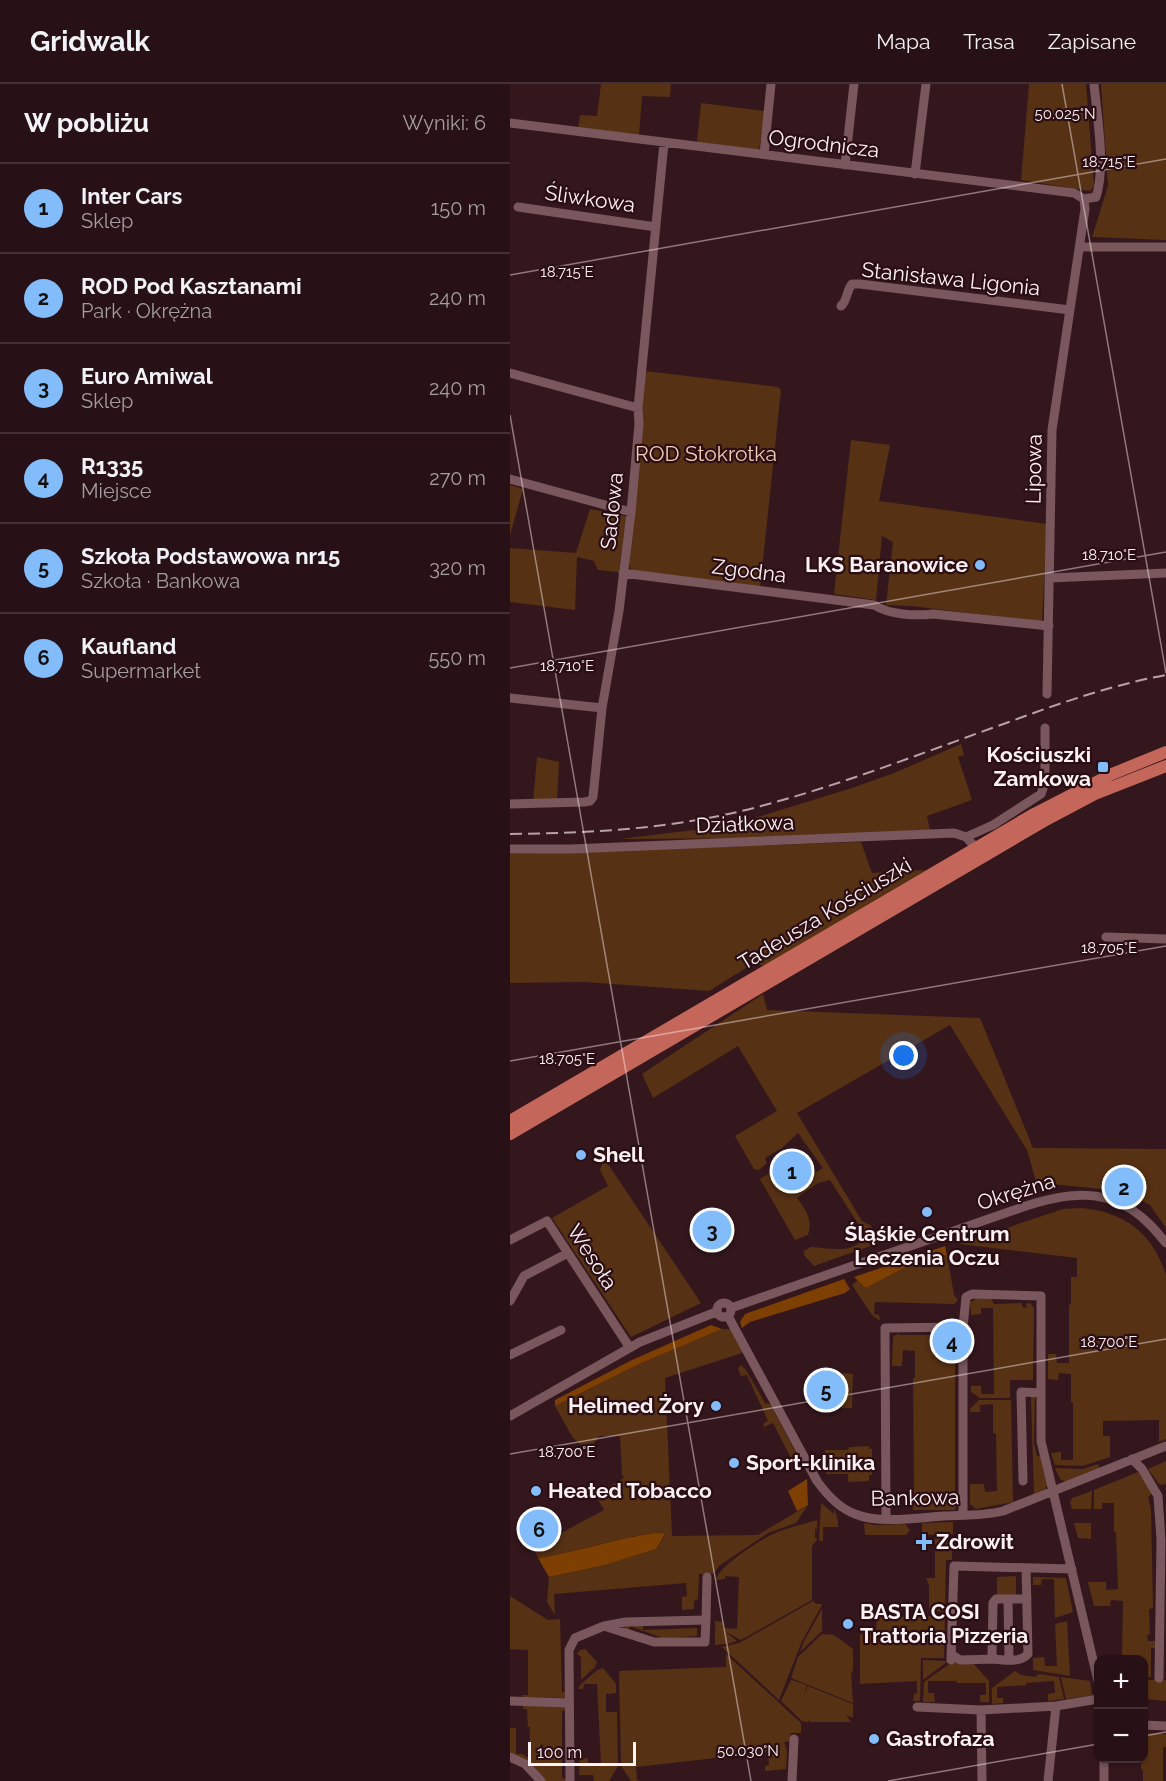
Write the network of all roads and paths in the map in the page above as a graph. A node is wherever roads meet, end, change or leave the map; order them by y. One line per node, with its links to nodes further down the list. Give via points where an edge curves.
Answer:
1 (771, 84): 7 (street)
2 (854, 84): 8 (street)
3 (926, 84): 9 (street)
4 (1094, 84): 10 (street, via 1099,188 1096,197)
5 (510, 123): 6 (street, Ogrodnicza)
6 (664, 143): 7 (street, Ogrodnicza); 12 (street, Sadowa)
7 (764, 154): 8 (street, Ogrodnicza)
8 (845, 165): 9 (street, Ogrodnicza)
9 (915, 174): 10 (street, Ogrodnicza, via 1074,193)
10 (1084, 199): 13 (street)
11 (518, 207): 12 (street, Śliwkowa)
12 (656, 227): 18 (street, Sadowa)
13 (1080, 247): 14 (street); 16 (street, Lipowa)
14 (1166, 247)
15 (841, 306): 16 (street, Stanisława Ligonia, via 852,284 860,284)
16 (1070, 310): 23 (street, Lipowa, via 1052,429)
17 (510, 373): 18 (street)
18 (638, 408): 20 (street, Sadowa)
19 (510, 480): 20 (street)
20 (630, 512): 21 (street, Sadowa)
21 (623, 573): 24 (street, Zgodna, via 874,605 882,610 920,615); 27 (street, Sadowa)
22 (1166, 573): 23 (street)
23 (1050, 578): 24 (street, Lipowa)
24 (1049, 626): 25 (street, Lipowa)
25 (1047, 694)
26 (510, 698): 27 (street)
27 (602, 708): 31 (street, Sadowa, via 590,801)
28 (1045, 728): 32 (street, via 1046,783 1041,794 993,825)
29 (1166, 752): 33 (main road, Tadeusza Kościuszki, via 1079,789)
30 (1166, 766): 38 (main road, Tadeusza Kościuszki, via 1095,794 1044,821)
31 (510, 804)
32 (966, 837): 33 (street); 34 (street, Działkowa, via 954,833)
33 (976, 848): 37 (main road, Tadeusza Kościuszki)
34 (510, 849)
35 (1106, 937): 36 (street)
36 (1166, 939)
37 (510, 1121)
38 (510, 1134)
39 (510, 1240): 41 (street, Wesoła, via 547,1221)
40 (1166, 1243): 43 (street, Okrężna, via 1147,1221 1129,1209 1097,1196 1066,1195 1023,1206)
41 (568, 1253): 42 (street, via 524,1276); 46 (street, Wesoła)
42 (510, 1301)
43 (729, 1312): 46 (street, via 719,1316 717,1312 678,1326); 55 (street, Bankowa, via 822,1488 852,1514)
44 (963, 1327): 48 (street, via 964,1303 972,1294 1041,1296); 54 (street); 55 (street, via 885,1328)
45 (561, 1330): 47 (street)
46 (630, 1348): 49 (street)
47 (510, 1355)
48 (1041, 1393): 52 (street, via 1021,1392); 53 (street, via 1041,1441)
49 (510, 1416)
50 (1166, 1446): 51 (street, Bankowa)
51 (1132, 1459): 53 (street, Bankowa); 66 (street, via 1142,1468 1158,1496)
52 (1023, 1480)
53 (1054, 1491): 54 (street, Bankowa, via 1004,1511); 57 (street)
54 (963, 1515): 55 (street, Bankowa)
55 (886, 1518)
56 (1026, 1568): 57 (street); 60 (street); 63 (street, via 954,1566 951,1657)
57 (1072, 1569): 65 (street)
58 (707, 1577): 61 (street)
59 (1008, 1599): 60 (street); 63 (street, via 996,1599 993,1603); 64 (street)
60 (1027, 1599): 64 (street, via 1028,1654)
61 (706, 1620): 62 (street); 62 (street, via 705,1642 654,1642)
62 (604, 1626): 69 (street, via 575,1638 569,1650)
63 (994, 1659): 64 (street)
64 (1010, 1660)
65 (1094, 1664)
66 (1159, 1678)
67 (1094, 1700): 70 (street)
68 (510, 1701): 69 (street)
69 (569, 1703): 79 (street)
70 (1056, 1706): 72 (street); 82 (street)
71 (917, 1707): 72 (street)
72 (981, 1710): 81 (street)
73 (1148, 1725): 74 (street)
74 (1166, 1726)
75 (794, 1739): 80 (street)
76 (510, 1757): 78 (street, via 525,1764)
77 (1104, 1763): 83 (street)
78 (541, 1781)
79 (570, 1781)
80 (792, 1781)
81 (982, 1781)
82 (1048, 1781)
83 (1104, 1781)

